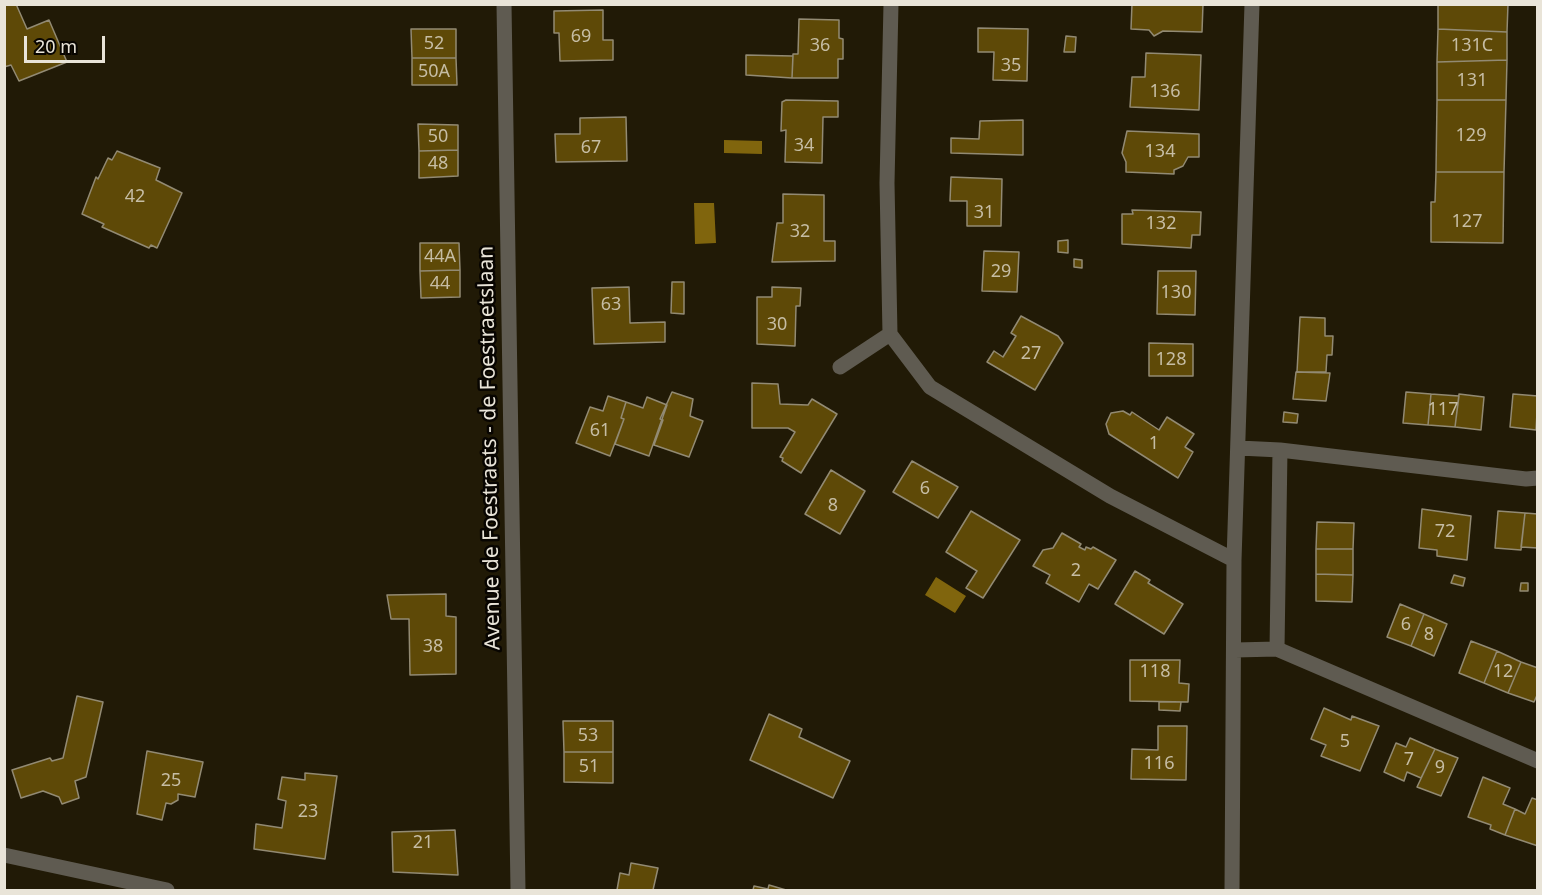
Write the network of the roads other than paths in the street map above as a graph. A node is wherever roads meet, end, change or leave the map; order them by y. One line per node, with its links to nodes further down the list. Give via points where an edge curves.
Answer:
1 (504, 4): 15 (street, Avenue de Foestraets - de Foestraetslaan)
2 (891, 4): 4 (street, via 887,183)
3 (1252, 4): 6 (street)
4 (890, 334): 5 (street); 9 (street, via 930,387 1110,496)
5 (840, 367)
6 (1239, 448): 7 (street); 9 (street)
7 (1280, 450): 8 (street); 10 (street)
8 (1538, 478)
9 (1234, 560): 11 (street)
10 (1277, 649): 11 (street); 12 (street)
11 (1235, 650): 16 (street)
12 (1538, 761)
13 (4, 855): 14 (street)
14 (167, 891)
15 (518, 891)
16 (1232, 891)

